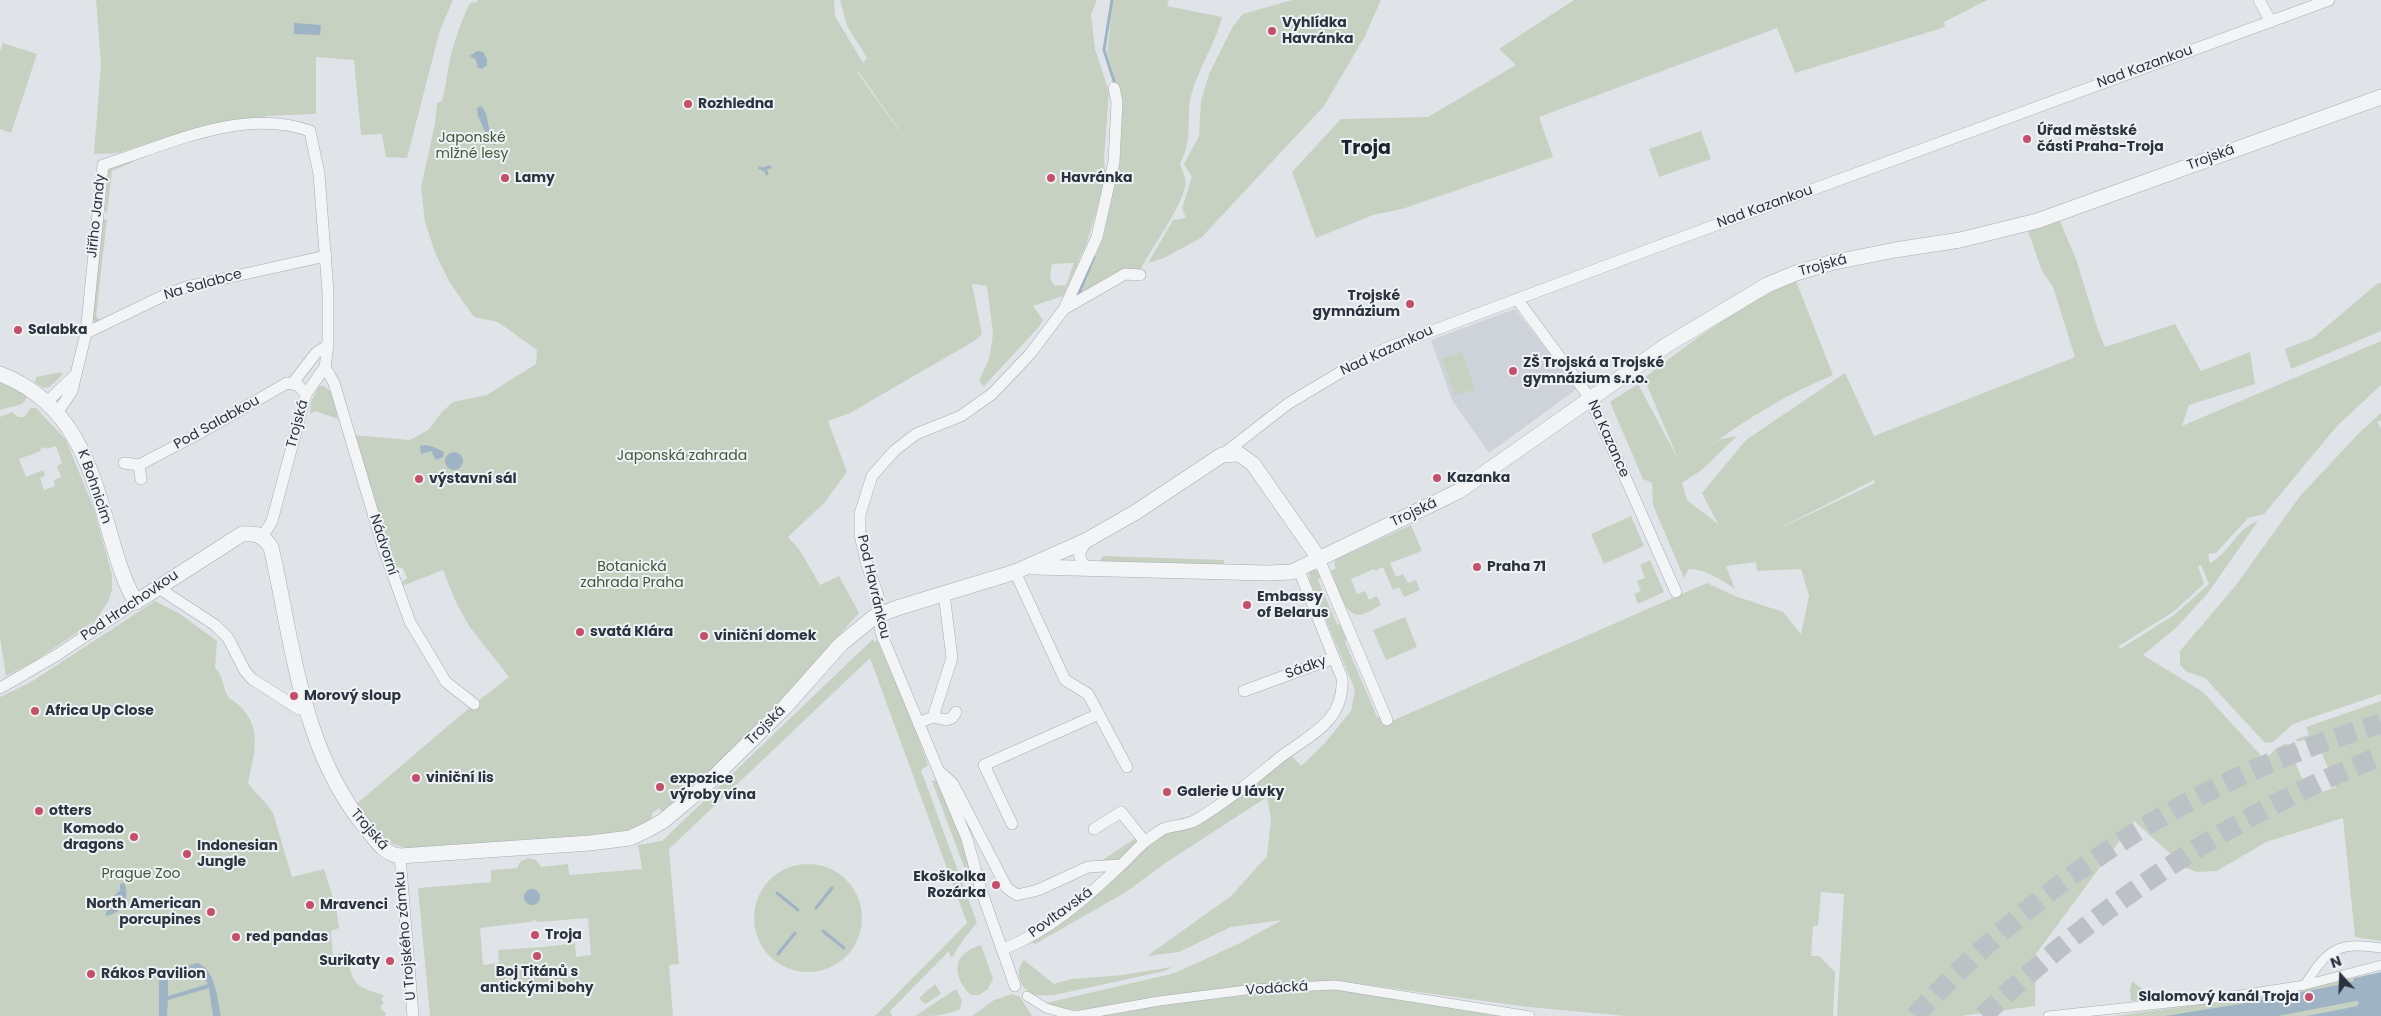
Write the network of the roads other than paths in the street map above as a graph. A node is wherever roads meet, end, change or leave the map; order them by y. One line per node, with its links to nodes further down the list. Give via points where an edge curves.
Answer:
1 (2259, 0): 3 (street)
2 (2329, 0): 3 (street, Nad Kazankou)
3 (2271, 22): 9 (street, Nad Kazankou)
4 (1114, 88): 10 (street, Pod Havránkou, via 1117,102 1114,162 1097,237)
5 (2381, 97): 17 (street, Trojská, via 2037,221 1968,238 1830,263 1796,273 1735,303)
6 (296, 126): 7 (street, Trojská, via 310,131 319,174); 11 (street, Jiřího Jandy, via 251,124 205,132 103,165)
7 (326, 256): 11 (street, Na Salabce, via 190,286); 12 (street, Trojská)
8 (1140, 275): 10 (street, Pod Havránkou, via 1125,274)
9 (1517, 299): 17 (street, Na Kazance); 19 (street, Nad Kazankou, via 1387,348 1341,372 1289,402)
10 (1064, 309): 33 (street, Pod Havránkou, via 1030,354 992,394 961,416 916,434 894,451 872,476 860,514 860,535 878,595)
11 (86, 333): 18 (street, Jiřího Jandy, via 76,374)
12 (328, 345): 13 (street, Trojská); 15 (street, via 316,353)
13 (324, 367): 16 (street, Trojská); 37 (street, Nádvorní, via 334,382 384,550 410,622 446,682)
14 (0, 374): 18 (street, K Bohnicím, via 25,386)
15 (292, 384): 16 (street, via 298,385); 21 (street, Pod Salabkou, via 287,383)
16 (306, 394): 23 (street, Trojská, via 272,521)
17 (1590, 398): 25 (street, Trojská, via 1459,491); 30 (street, Na Kazance)
18 (52, 407): 32 (street, K Bohnicím, via 84,453 120,569)
19 (1222, 455): 24 (street, Trojská); 25 (street, via 1239,454 1253,464)
20 (124, 463): 21 (street)
21 (139, 465): 22 (street)
22 (141, 479)
23 (263, 536): 29 (street, Pod Hrachovkou, via 242,534); 38 (street, Trojská, via 271,547)
24 (1087, 540): 26 (street, via 1079,554); 28 (street, Trojská)
25 (1318, 557): 27 (street, Trojská); 42 (street)
26 (1087, 568): 27 (street, Trojská, via 1267,573 1284,573); 28 (street, Trojská)
27 (1298, 568): 34 (street, Sádky)
28 (1021, 570): 31 (street, Trojská); 40 (street, via 1065,680 1088,694)
29 (157, 587): 32 (street, Pod Hrachovkou); 38 (street, via 215,625 228,638 252,679 299,709)
30 (1676, 592)
31 (944, 594): 33 (street, Trojská); 41 (street, via 952,658)
32 (136, 602): 35 (street, Pod Hrachovkou, via 57,655)
33 (880, 614): 43 (street, Pod Havránkou, via 881,632); 49 (street, Trojská, via 841,644 785,707 705,786 647,830 630,838 590,843)
34 (1334, 658): 36 (street, Sádky); 48 (street, Povltavská, via 1342,678 1343,692 1338,707 1326,724 1306,742 1279,758 1250,783 1194,822 1163,829)
35 (0, 688)
36 (1244, 691)
37 (474, 704)
38 (306, 708): 49 (street, Trojská, via 322,757 350,809 378,843 389,853)
39 (956, 712): 41 (street, via 946,720)
40 (1099, 714): 44 (street); 46 (street, via 984,765)
41 (932, 717): 43 (street)
42 (1388, 720)
43 (918, 723): 45 (street, Pod Havránkou)
44 (1127, 767)
45 (937, 770): 51 (street, Pod Havránkou, via 953,784 1008,888); 53 (street, Pod Havránkou, via 967,839 980,887)
46 (1012, 824)
47 (1094, 829): 48 (street, via 1121,812)
48 (1145, 842): 50 (street, Povltavská)
49 (400, 856): 58 (street, U Trojského zámku)
50 (1121, 866): 51 (street, Povltavská, via 1088,867 1038,890); 53 (street, Povltavská, via 1058,920)
51 (1017, 895)
52 (2381, 948): 55 (street, via 2350,945 2331,951)
53 (1003, 949): 56 (street)
54 (2381, 965): 55 (street)
55 (2305, 985): 60 (street)
56 (1015, 986)
57 (1027, 996): 59 (street, Vodácká, via 1046,1008 1075,1016 1254,989 1335,985)
58 (412, 1016)
59 (1530, 1016)
60 (2048, 1016)

